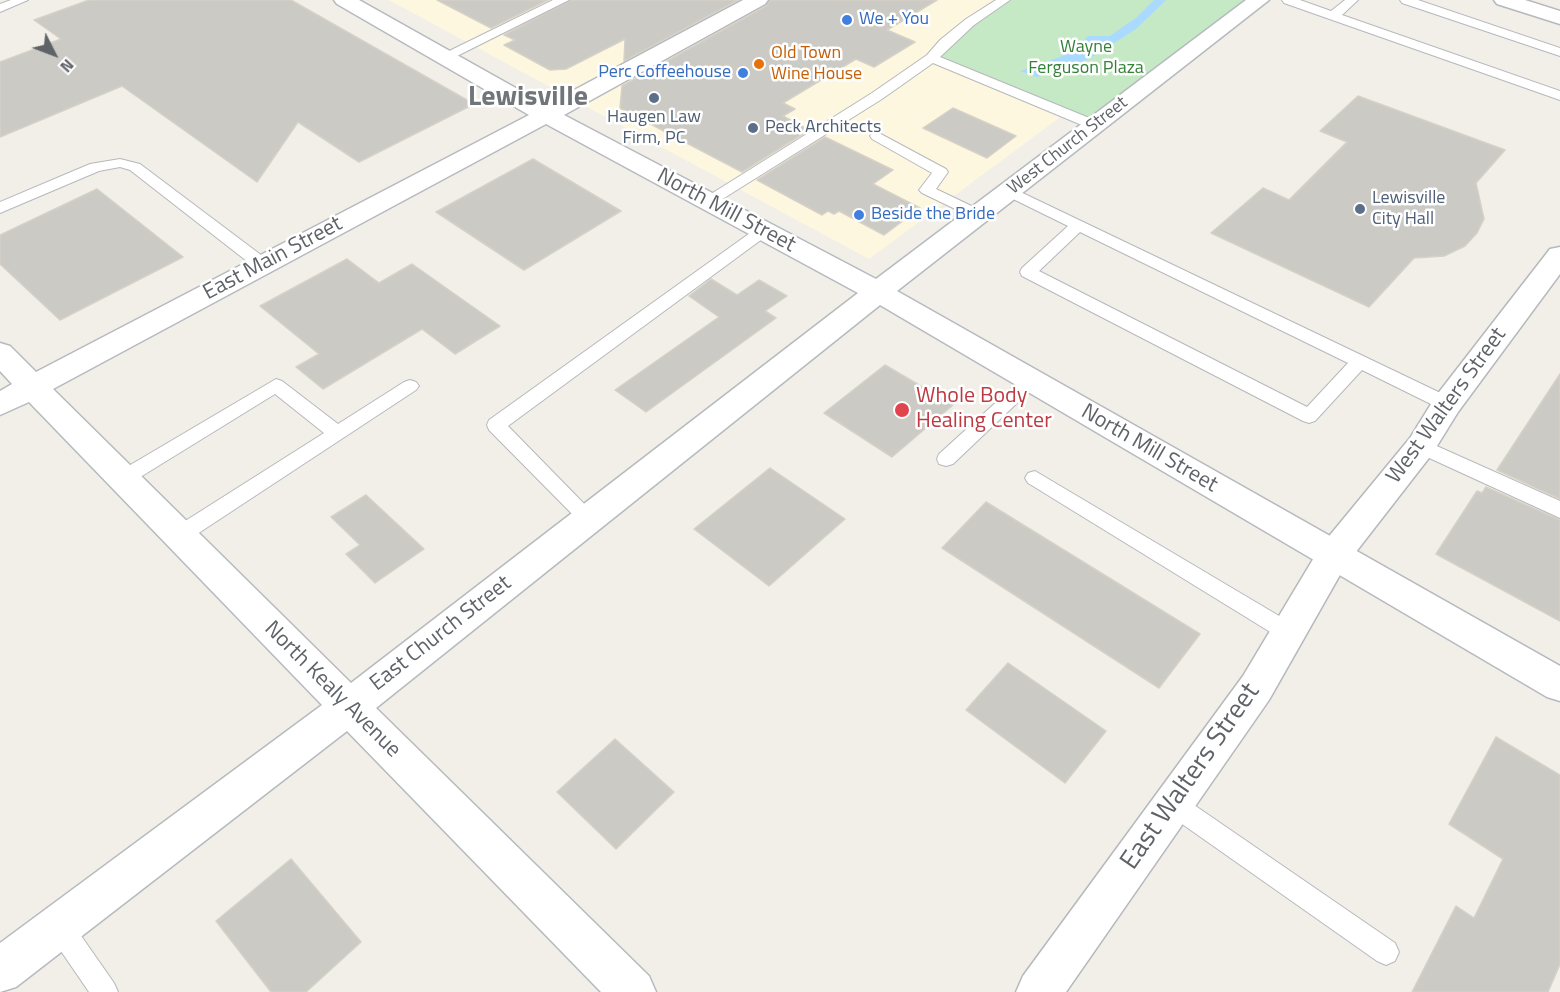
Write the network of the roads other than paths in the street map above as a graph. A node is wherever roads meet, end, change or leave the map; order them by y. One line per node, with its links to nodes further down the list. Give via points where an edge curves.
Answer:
1 (22, 0): 11 (lane)
2 (344, 0): 15 (main road, North Mill Street)
3 (562, 0): 15 (lane)
4 (758, 0): 18 (main road, East Main Street)
5 (1004, 0): 16 (lane, via 970,22)
6 (1258, 0): 19 (main road, West Church Street)
7 (1288, 0): 12 (lane)
8 (1352, 0): 12 (lane)
9 (1406, 0): 14 (lane)
10 (1509, 1): 13 (main road)
11 (0, 8)
12 (1333, 16): 17 (lane)
13 (1560, 18)
14 (1560, 52)
15 (444, 57): 18 (main road, North Mill Street)
16 (932, 58): 19 (lane); 22 (lane)
17 (1560, 96)
18 (546, 115): 22 (main road, North Mill Street); 28 (main road, East Main Street)
19 (1094, 125): 21 (main road, West Church Street)
20 (877, 136): 24 (lane, via 941,172 927,190)
21 (1010, 192): 24 (main road, West Church Street); 25 (lane)
22 (708, 202): 26 (main road, North Mill Street)
23 (0, 208): 28 (lane, via 95,167 120,163 135,167)
24 (979, 215): 29 (main road, West Church Street)
25 (1078, 225): 31 (lane); 31 (lane, via 1028,272 1309,416)
26 (764, 231): 29 (main road, North Mill Street); 43 (lane, via 496,425)
27 (1560, 255): 36 (main road, West Walters Street)
28 (263, 265): 34 (main road, East Main Street)
29 (878, 292): 32 (main road, North Mill Street); 43 (main road, East Church Street)
30 (0, 353): 34 (main road, North Kealy Avenue)
31 (1359, 362): 36 (lane)
32 (1030, 381): 39 (lane); 45 (main road, North Mill Street)
33 (410, 386): 37 (lane)
34 (31, 387): 35 (main road, East Main Street); 41 (main road, North Kealy Avenue)
35 (0, 404)
36 (1447, 404): 38 (main road, West Walters Street)
37 (337, 434): 41 (lane, via 276,386); 44 (lane)
38 (1421, 446): 42 (lane); 45 (main road, West Walters Street)
39 (946, 459)
40 (1035, 478): 46 (lane)
41 (122, 479): 44 (main road, North Kealy Avenue)
42 (1560, 510)
43 (589, 519): 48 (main road, East Church Street)
44 (178, 536): 48 (main road, North Kealy Avenue)
45 (1332, 556): 46 (main road, East Walters Street); 47 (main road, North Mill Street)
46 (1288, 632): 49 (main road, East Walters Street, via 1256,688)
47 (1560, 685)
48 (349, 707): 50 (main road, East Church Street); 54 (main road, North Kealy Avenue)
49 (1173, 804): 51 (lane); 55 (main road, East Walters Street)
50 (59, 926): 52 (main road, East Church Street); 53 (lane)
51 (1386, 952)
52 (0, 971)
53 (105, 992)
54 (633, 992)
55 (1039, 992)

